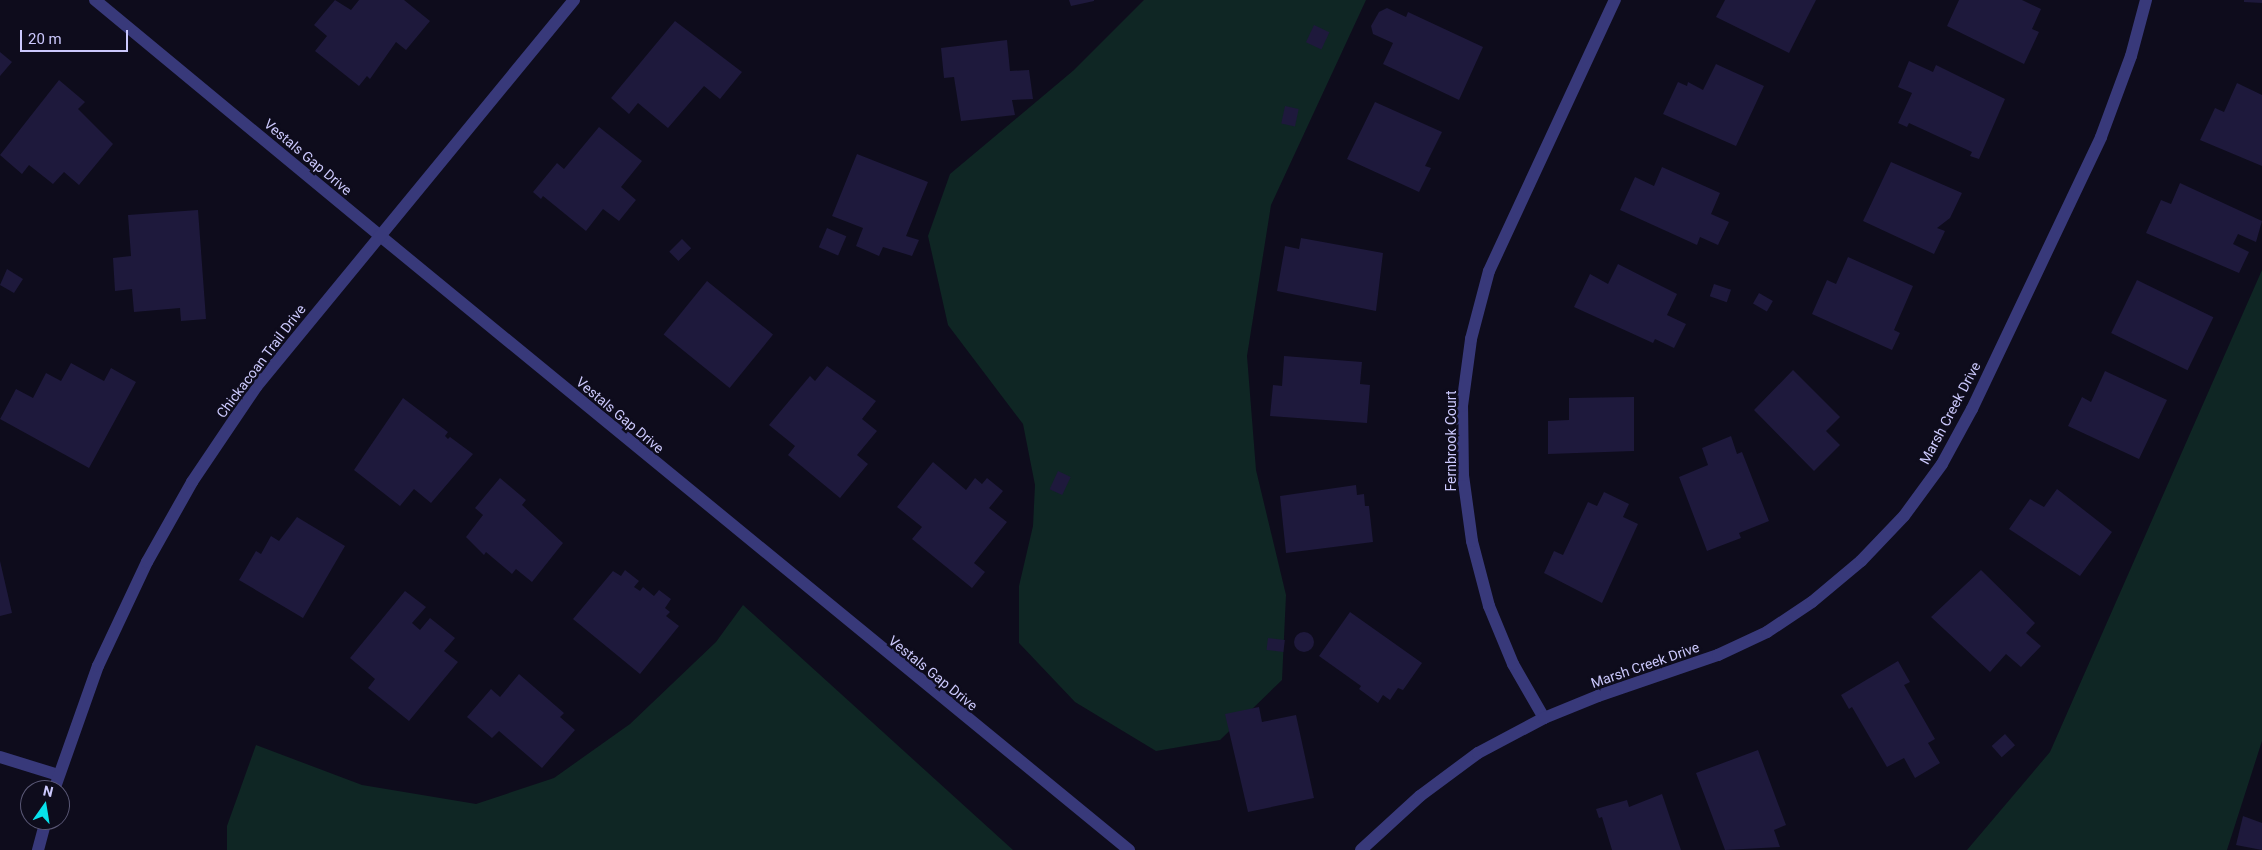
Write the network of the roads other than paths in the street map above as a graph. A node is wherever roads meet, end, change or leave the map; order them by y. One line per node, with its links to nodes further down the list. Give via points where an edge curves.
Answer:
1 (95, 0): 5 (street, Vestals Gap Drive)
2 (574, 0): 5 (street, Chickacoan Trail Drive)
3 (1615, 0): 6 (street, Fernbrook Court, via 1489,271 1471,339 1462,406 1463,475 1472,541 1496,623 1513,664)
4 (2146, 0): 6 (street, Marsh Creek Drive, via 2131,56 2101,137 1972,409 1942,464 1904,516 1861,562 1812,602 1767,632 1718,655)
5 (379, 235): 8 (street, Chickacoan Trail Drive, via 256,387 192,482 146,562 98,666); 12 (street, Vestals Gap Drive)
6 (1544, 718): 13 (street, Marsh Creek Drive, via 1478,753 1420,796)
7 (0, 757): 8 (street)
8 (58, 776): 9 (street, Chickacoan Trail Drive)
9 (57, 780)
10 (43, 830): 11 (street)
11 (38, 850)
12 (1129, 850)
13 (1361, 850)

